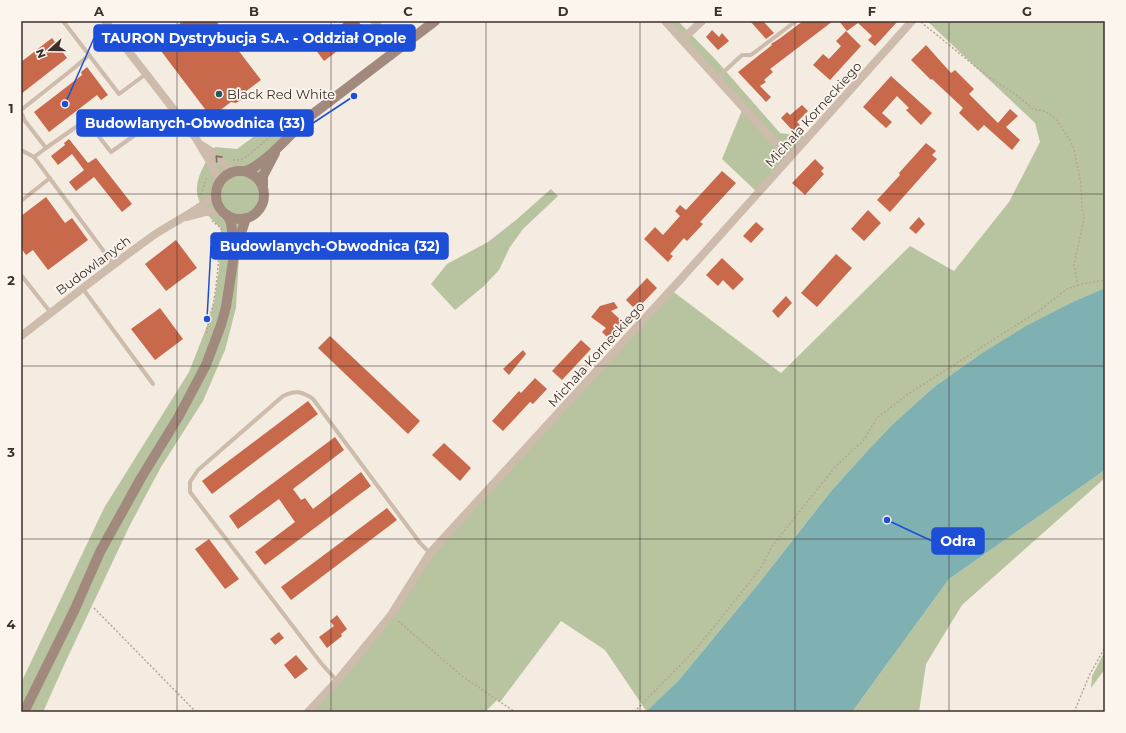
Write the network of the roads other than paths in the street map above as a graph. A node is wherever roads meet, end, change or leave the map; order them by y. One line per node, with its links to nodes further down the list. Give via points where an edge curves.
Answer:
1 (63, 21): 11 (lane)
2 (105, 21): 12 (street)
3 (374, 21): 10 (street)
4 (435, 21): 10 (main road)
5 (665, 21): 9 (street)
6 (702, 21): 9 (street)
7 (796, 21): 13 (lane, via 751,55 742,56)
8 (912, 21): 21 (street, Michała Korneckiego)
9 (682, 40): 13 (street)
10 (397, 50): 18 (main road, via 309,117)
11 (89, 55): 12 (lane, via 119,94); 14 (lane)
12 (146, 74): 16 (street)
13 (716, 78): 21 (street)
14 (21, 111): 17 (lane)
15 (145, 128): 17 (lane, via 111,152 86,120)
16 (200, 143): 22 (street, one-way to 16, via 229,169); 24 (street)
17 (46, 148): 20 (lane)
18 (278, 148): 22 (main road, via 252,169); 25 (main road, via 263,176)
19 (21, 150): 20 (lane)
20 (34, 157): 23 (lane)
21 (789, 158): 38 (street, Michała Korneckiego)
22 (241, 171): 24 (main road, via 225,176); 25 (main road, via 254,175)
23 (50, 178): 27 (lane); 32 (lane)
24 (220, 182): 26 (main road)
25 (263, 185): 30 (main road, via 262,206)
26 (217, 192): 28 (main road, via 216,198); 29 (street, Budowlanych)
27 (21, 200)
28 (224, 212): 29 (street, Budowlanych, via 206,212); 30 (main road, via 239,219); 31 (main road, via 231,222)
29 (182, 218): 32 (street, Budowlanych, via 155,234)
30 (246, 218): 31 (main road)
31 (234, 254): 40 (main road, via 226,307 206,365 107,539)
32 (114, 265): 34 (street, Budowlanych)
33 (21, 275): 35 (lane)
34 (83, 289): 35 (street, Budowlanych); 37 (lane)
35 (51, 313): 36 (street, Budowlanych)
36 (21, 336)
37 (153, 384)
38 (430, 553): 39 (street, Michała Korneckiego, via 391,615); 39 (lane, via 420,544 313,399 305,393 292,392 283,396 198,470 190,482 190,492 320,663)
39 (337, 681): 41 (street, Michała Korneckiego)
40 (24, 712)
41 (308, 712)

